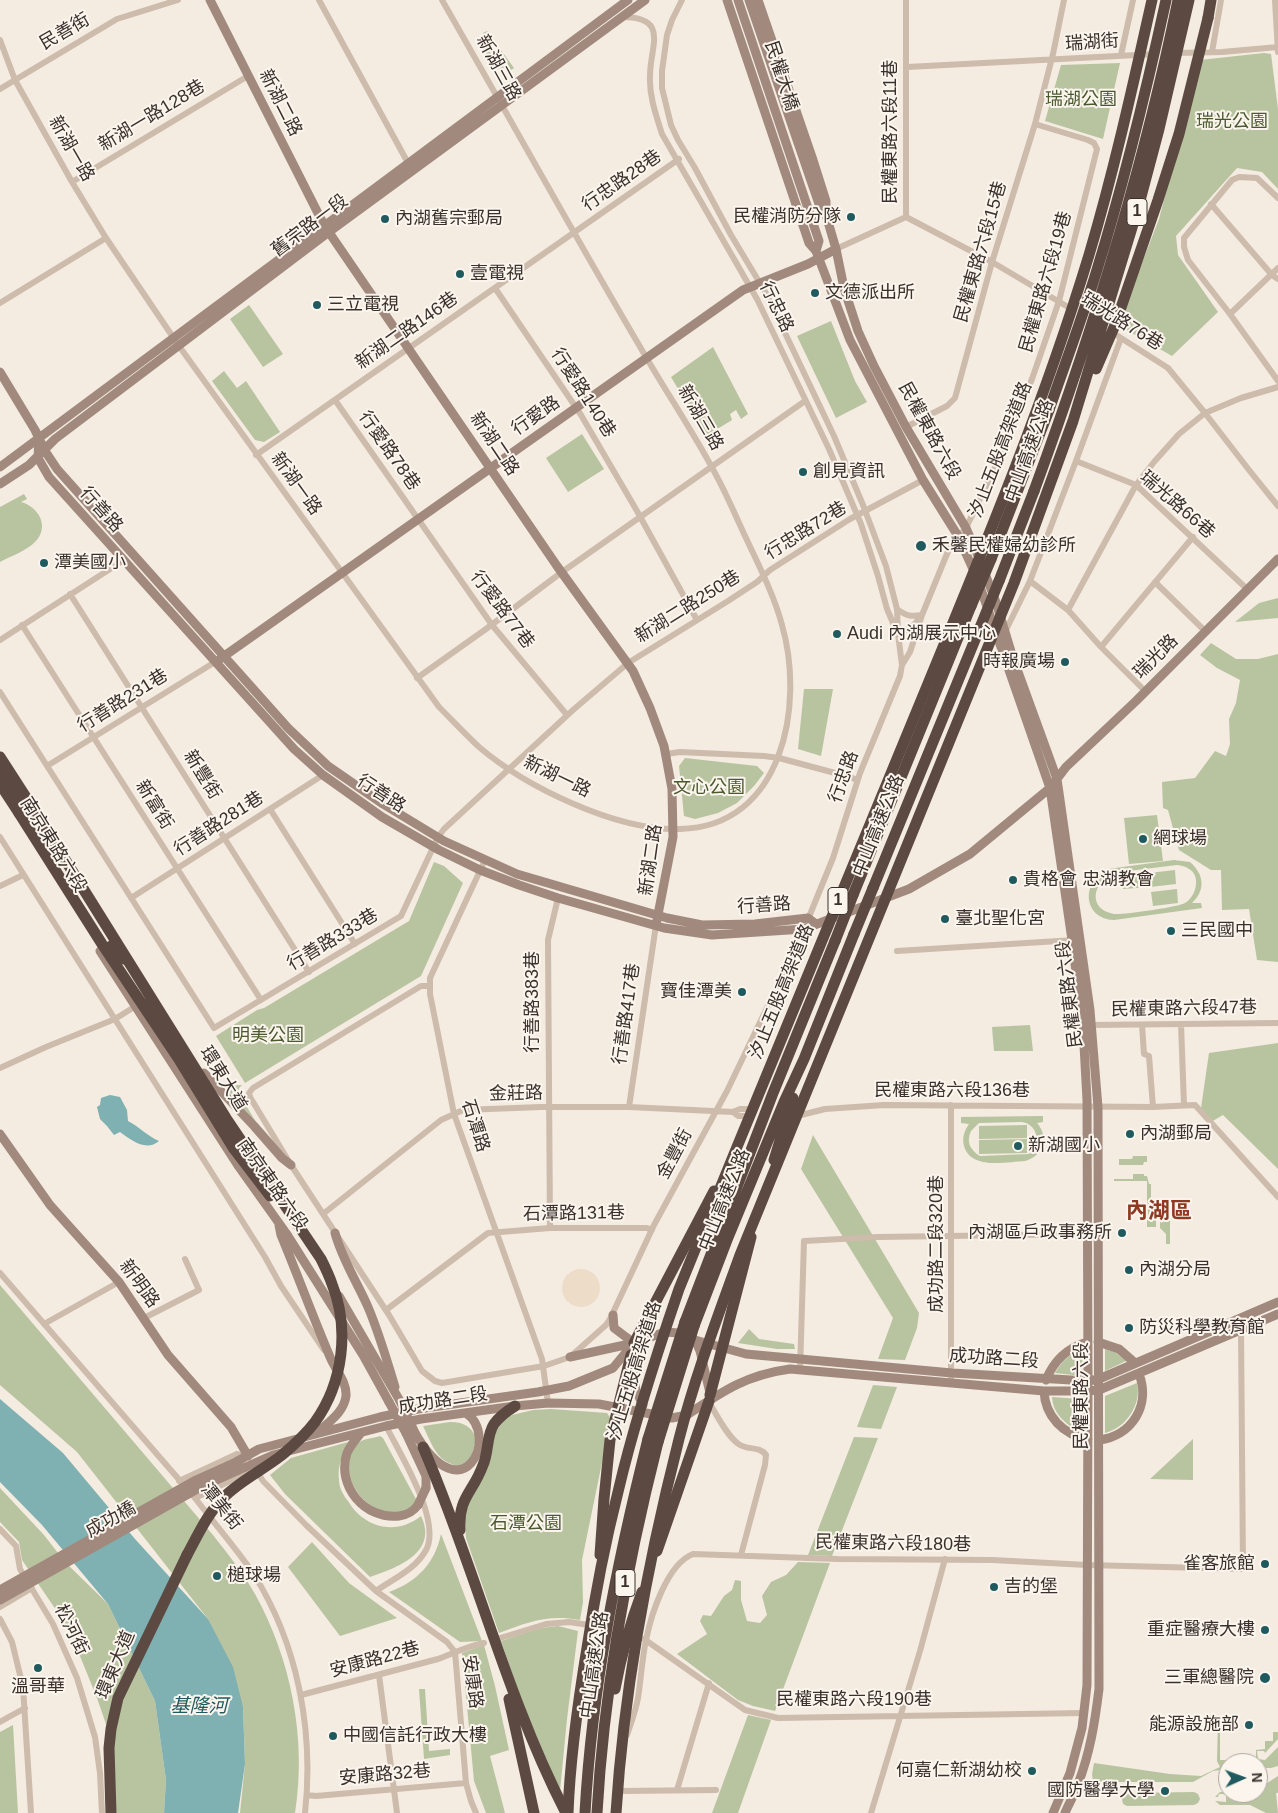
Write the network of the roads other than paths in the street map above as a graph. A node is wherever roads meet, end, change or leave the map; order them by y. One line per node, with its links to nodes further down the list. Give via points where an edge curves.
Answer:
1 (178, 0): 31 (street, 民善街, via 117,19)
2 (210, 0): 30 (main road, 新湖二路)
3 (319, 0): 39 (street)
4 (442, 0): 33 (street, 新湖三路)
5 (628, 0): 33 (main road, 舊宗路一段)
6 (645, 0): 22 (main road, 舊宗路一段)
7 (682, 0): 35 (street, 行忠路, via 667,35 662,88 671,125)
8 (727, 0): 49 (main road, 民權東路六段, via 809,243)
9 (738, 0): 38 (main road, 民權大橋)
10 (749, 0): 36 (main road, 民權大橋)
11 (758, 0): 43 (main road, 民權東路六段, via 826,201)
12 (906, 0): 29 (street, 民權東路六段11巷)
13 (1064, 0): 28 (street, 民權東路六段15巷)
14 (1133, 0): 27 (street)
15 (1152, 0): 292 (highway, 汐止五股高架道路 / 1, bridge, via 1089,254 1032,422 679,1289 659,1347 618,1490 597,1584)
16 (1166, 0): 172 (highway, 中山高速公路 / 1, bridge, via 1111,223 1049,410)
17 (1178, 0): 171 (highway, 中山高速公路 / 1, bridge, via 1149,124 1111,261 1065,406 999,581)
18 (1188, 0): 71 (highway, 1, bridge, via 1138,208)
19 (1211, 0): 71 (highway, bridge, via 1179,134 1158,200 1115,325)
20 (1221, 0): 25 (street)
21 (1275, 0): 24 (street)
22 (621, 17): 33 (main road, 舊宗路一段); 37 (street, 行忠路, via 641,18 654,31 651,94 662,134)
23 (0, 40): 31 (street, 新湖一路)
24 (1278, 47): 25 (street, 瑞湖街); 26 (street)
25 (1212, 52): 27 (street, 瑞湖街)
26 (1278, 52)
27 (1121, 55): 28 (street, 瑞湖街)
28 (1051, 60): 29 (street, 瑞湖街); 34 (street, 民權東路六段15巷)
29 (907, 68): 44 (street, 民權東路六段11巷)
30 (248, 76): 40 (street, 新湖一路128巷); 45 (main road, 新湖二路)
31 (14, 80): 32 (street, 民善街); 40 (street, 新湖一路)
32 (0, 89)
33 (499, 101): 39 (main road, 舊宗路一段); 45 (main road, 舊宗路一段); 46 (street, 新湖三路)
34 (1035, 124): 50 (street, 民權東路六段15巷); 57 (street, 民權東路六段19巷, via 1088,140 1097,149)
35 (685, 154): 37 (street, 行忠路28巷); 54 (street, 行忠路)
36 (803, 158): 43 (main road, 民權東路六段)
37 (677, 160): 46 (street, 行忠路28巷); 55 (street, 行忠路)
38 (792, 162): 49 (main road, 民權東路六段, via 818,241)
39 (408, 163): 45 (main road, 舊宗路一段)
40 (72, 182): 47 (street, 新湖一路)
41 (1278, 198): 42 (street, via 1257,178 1238,177)
42 (1211, 204): 52 (street); 59 (street, via 1184,238 1184,247 1188,260)
43 (826, 215): 48 (main road, 民權東路六段)
44 (906, 217): 48 (street, 民權東路六段11巷); 50 (street, 瑞光路76巷)
45 (326, 229): 61 (main road, 舊宗路一段); 62 (main road, 新湖二路)
46 (575, 232): 56 (street, 新湖二路146巷); 63 (street, 新湖三路)
47 (106, 238): 58 (street); 61 (street, 新湖一路)
48 (836, 249): 49 (main road, 行愛路); 72 (main road, 民權東路六段, via 858,331)
49 (817, 255): 54 (main road, 行愛路); 81 (main road, 民權東路六段, via 850,340)
50 (992, 262): 57 (street, 瑞光路76巷); 72 (street, 民權東路六段15巷, via 955,398 947,406)
51 (1278, 268): 52 (street)
52 (1272, 275): 53 (street); 59 (street)
53 (1278, 279)
54 (760, 284): 55 (main road, 行愛路); 85 (street, 行忠路, via 831,427)
55 (750, 287): 63 (main road, 行愛路); 68 (street, 行忠路)
56 (495, 288): 62 (street, 新湖二路146巷); 69 (street, 行愛路140巷)
57 (1059, 301): 60 (street, 瑞光路76巷); 89 (street, 民權東路六段19巷, via 1002,453)
58 (0, 303)
59 (1230, 314): 65 (street)
60 (1120, 338): 70 (street, 瑞光路76巷, via 1168,368); 77 (street)
61 (176, 342): 73 (main road, 舊宗路一段); 74 (main road, 舊宗路一段); 75 (street, 新湖一路)
62 (408, 349): 67 (street, 新湖二路146巷); 80 (main road, 新湖二路)
63 (647, 357): 69 (main road, 行愛路); 78 (street, 新湖三路)
64 (0, 373): 73 (main road, 行善路)
65 (1278, 381)
66 (1278, 387): 70 (street)
67 (335, 400): 75 (street, 新湖二路146巷); 88 (street, 行愛路78巷)
68 (805, 401): 78 (street); 87 (street, 行忠路)
69 (576, 407): 80 (main road, 行愛路); 86 (street, 行愛路140巷)
70 (1205, 413): 83 (street, via 1180,434); 84 (street, 瑞光路76巷)
71 (1072, 421): 295 (highway, 1, bridge, via 1014,583 740,1255 704,1355 654,1546 627,1702)
72 (906, 427): 89 (main road, 民權東路六段)
73 (39, 437): 74 (main road, 行善路); 76 (main road); 79 (main road, 舊宗路一段)
74 (44, 451): 76 (main road, 舊宗路一段); 112 (main road, 行善路, via 57,470)
75 (256, 455): 95 (street, 新湖一路)
76 (38, 458): 82 (main road, 舊宗路一段); 93 (main road, 行善路, via 49,477)
77 (1076, 461): 83 (street, 瑞光路66巷); 97 (street)
78 (711, 466): 86 (street); 96 (street, 新湖三路)
79 (0, 467)
80 (490, 468): 88 (main road, 行愛路); 94 (main road, 新湖二路)
81 (924, 480): 85 (street, 行忠路72巷); 90 (main road, 民權東路六段)
82 (0, 484)
83 (1136, 485): 91 (street, 瑞光路66巷); 102 (street)
84 (1278, 506)
85 (866, 512): 87 (street, 行忠路72巷); 101 (street, 行忠路, via 886,566)
86 (640, 516): 94 (street); 104 (street, 行愛路140巷)
87 (858, 516): 96 (street, 行忠路72巷); 109 (street, 行忠路)
88 (418, 520): 95 (main road, 行愛路); 106 (street, 行愛路77巷)
89 (966, 528): 90 (street, 民權東路六段19巷); 108 (main road, 民權東路六段, via 996,602)
90 (958, 536): 103 (street, 民權東路六段19巷, via 951,544); 133 (main road, 民權東路六段, via 988,606)
91 (1193, 537): 98 (street); 99 (street, 瑞光路66巷)
92 (1278, 559): 99 (main road, 瑞光路)
93 (124, 560): 100 (street); 113 (main road, 行善路)
94 (562, 572): 106 (street); 114 (main road, 新湖二路)
95 (342, 573): 112 (main road, 行愛路); 116 (street, 新湖一路)
96 (764, 577): 104 (street, 新湖二路250巷); 125 (street, 新湖三路, via 783,628 790,664 790,700)
97 (1030, 581): 102 (street); 108 (street)
98 (1155, 582): 107 (street); 111 (street)
99 (1247, 589): 107 (main road, 瑞光路)
100 (70, 594): 105 (street); 119 (street, 新豐街)
101 (897, 609): 103 (street, via 912,617); 109 (street, 行忠路)
102 (1068, 610): 111 (street)
103 (922, 614): 109 (street, via 913,626); 115 (street, 民權東路六段19巷, via 910,652)
104 (697, 620): 114 (street, 新湖二路250巷)
105 (22, 625): 110 (street); 121 (street, 新富街)
106 (492, 625): 116 (street); 120 (street, 行愛路77巷)
107 (1205, 631): 117 (main road, 瑞光路)
108 (1004, 633): 130 (main road, 民權東路六段)
109 (898, 634): 115 (street, 行忠路)
110 (0, 640)
111 (1101, 647): 117 (street)
112 (224, 656): 113 (main road, 行愛路); 137 (main road, 行善路, via 288,728 328,766)
113 (215, 662): 119 (street, 行善路231巷); 129 (main road, 行善路, via 294,749)
114 (628, 663): 120 (street, 新湖二路250巷); 123 (main road, 新湖二路, via 650,708)
115 (902, 665): 131 (street, 行忠路)
116 (417, 678): 127 (street, 新湖一路, via 439,706 479,746)
117 (1145, 691): 130 (main road, 瑞光路)
118 (0, 692): 126 (street)
119 (142, 708): 121 (street, 行善路231巷); 139 (street, 新豐街)
120 (568, 715): 127 (street, 新湖二路250巷)
121 (94, 737): 126 (street, 行善路231巷); 143 (street, 新富街)
122 (0, 751): 142 (main road, 南京東路六段)
123 (666, 754): 125 (street); 136 (main road, 新湖二路)
124 (0, 757): 159 (highway, 環東大道, bridge)
125 (779, 758): 131 (street); 136 (street, 新湖三路, via 770,778 737,812 700,826)
126 (47, 766): 148 (street)
127 (509, 769): 136 (street, 新湖一路, via 528,782 575,804 642,826); 137 (street, 行善路333巷)
128 (0, 772): 157 (highway, bridge)
129 (323, 775): 135 (street, 行善路281巷); 140 (main road, 行善路, via 382,817)
130 (1057, 779): 133 (main road, 瑞光路); 155 (main road, 民權東路六段)
131 (857, 780): 151 (street, 行忠路, via 833,858)
132 (0, 784): 161 (highway, 環東大道, bridge)
133 (1050, 788): 152 (main road, 瑞光路, via 970,854 908,889); 155 (main road, 民權東路六段)
134 (0, 792): 146 (main road, 南京東路六段)
135 (270, 809): 139 (street, 行善路281巷); 156 (street)
136 (674, 829): 150 (main road, 新湖二路)
137 (438, 837): 140 (street, 行善路333巷); 141 (main road, 行善路)
138 (0, 838): 145 (street)
139 (224, 839): 143 (street, 行善路281巷); 160 (street, 新豐街)
140 (433, 846): 144 (main road, 行善路); 156 (street, 行善路333巷, via 401,916)
141 (485, 860): 144 (street); 150 (main road, 行善路, via 518,874)
142 (73, 865): 146 (main road); 163 (main road, 南京東路六段)
143 (178, 869): 148 (street, 行善路281巷); 164 (street, 新富街)
144 (480, 870): 149 (main road, 行善路); 162 (street)
145 (23, 875): 147 (street); 166 (street)
146 (54, 877): 165 (main road, 南京東路六段)
147 (0, 886)
148 (131, 898): 164 (street, 行善路333巷, via 214,1028)
149 (558, 898): 153 (main road, 行善路); 178 (street, 行善路383巷, via 548,940)
150 (658, 915): 151 (main road, 行善路, via 718,925); 153 (main road, 新湖二路)
151 (808, 918): 152 (main road, 行善路); 154 (street, 行忠路)
152 (816, 924): 154 (main road, 行善路)
153 (656, 925): 154 (main road, 行善路, via 712,936); 179 (street, 行善路417巷)
154 (804, 929): 183 (street, 金豐街)
155 (1076, 940): 158 (street); 170 (main road, 民權東路六段); 177 (main road, 民權東路六段)
156 (355, 944): 160 (street, 行善路333巷)
157 (111, 946): 159 (highway, bridge); 161 (highway, bridge)
158 (897, 951)
159 (133, 967): 287 (highway, 環東大道, bridge, via 226,1118 321,1259 339,1308 342,1331 336,1377 329,1399 314,1423 281,1456 234,1488 210,1512 155,1621 118,1699 109,1748)
160 (309, 972): 164 (street, 行善路333巷)
161 (124, 977): 287 (highway, 環東大道, bridge, via 234,1149 324,1273 336,1305 338,1359 329,1392 315,1420 301,1438 223,1497 209,1514 153,1623 118,1698 111,1729)
162 (429, 986): 186 (street, 石潭路); 189 (street, 金豐街, via 421,986 253,1088 250,1097)
163 (153, 994): 165 (street); 174 (main road, 南京東路六段)
164 (261, 1000)
165 (135, 1007): 166 (street); 192 (main road, 南京東路六段)
166 (115, 1019): 173 (street); 218 (street)
167 (1278, 1023): 168 (street, 民權東路六段47巷)
168 (1181, 1024): 169 (street, 民權東路六段47巷); 176 (street)
169 (1142, 1025): 170 (street, 民權東路六段47巷); 181 (street, via 1144,1054 1149,1056)
170 (1091, 1026): 180 (main road, 民權東路六段)
171 (804, 1059): 209 (highway, 中山高速公路 / 1); 215 (highway, via 750,1242)
172 (785, 1062): 209 (highway, 中山高速公路 / 1); 214 (highway, via 765,1092)
173 (0, 1068)
174 (204, 1073): 189 (main road); 234 (main road, 南京東路六段, via 275,1198 315,1257)
175 (951, 1105): 177 (street, 民權東路六段136巷); 185 (street, 民權東路六段136巷, via 884,1105 807,1113 802,1109); 198 (street, 成功路二段320巷)
176 (1184, 1105): 181 (street, 民權東路六段136巷); 190 (street, 民權東路六段136巷, via 1195,1105)
177 (1087, 1106): 180 (street, 民權東路六段136巷); 197 (main road, 民權東路六段)
178 (548, 1107): 179 (street, 金莊路); 186 (street, 金莊路, via 463,1110); 193 (street, 行善路383巷)
179 (629, 1107): 183 (street, 金莊路)
180 (1098, 1107): 181 (street, 民權東路六段136巷); 213 (main road, 民權東路六段)
181 (1153, 1107)
182 (754, 1109): 184 (street)
183 (715, 1112): 184 (street); 194 (street, 金豐街)
184 (733, 1112): 187 (street, via 738,1116)
185 (791, 1113)
186 (454, 1114): 191 (street, 金莊路, via 441,1120); 195 (street, 石潭路)
187 (752, 1116)
188 (1, 1137): 201 (main road, 新明路, via 50,1205)
189 (291, 1165): 191 (street, 金豐街)
190 (1278, 1197)
191 (323, 1214): 196 (street, 金豐街)
192 (278, 1222): 218 (main road); 249 (main road, 南京東路六段, bridge, via 359,1348)
193 (550, 1228): 194 (street, 石潭路131巷); 195 (street, 石潭路131巷)
194 (652, 1230): 205 (street, 金豐街)
195 (497, 1232): 203 (street, via 488,1233); 221 (street, 石潭路)
196 (335, 1233): 203 (street, 金豐街); 234 (main road, via 380,1336)
197 (1087, 1234): 198 (street); 212 (main road, 民權東路六段)
198 (951, 1235): 219 (street, via 804,1241); 223 (street, 成功路二段320巷)
199 (185, 1259): 206 (street, via 198,1290)
200 (0, 1272): 208 (street, 潭美街)
201 (120, 1282): 206 (main road, 新明路); 208 (street)
202 (1278, 1302): 207 (main road, 成功路二段)
203 (386, 1310): 221 (street, 金豐街, via 422,1372 435,1381 442,1383)
204 (1278, 1314): 210 (main road, 成功路二段)
205 (612, 1315): 214 (main road, via 614,1328); 217 (street, 金豐街, via 606,1325)
206 (144, 1318): 247 (main road, 新明路, via 168,1355 230,1427)
207 (1236, 1320): 210 (street); 220 (main road, 成功路二段)
208 (44, 1324): 250 (street, 潭美街)
209 (689, 1324): 245 (highway, 中山高速公路 / 1, bridge)
210 (1240, 1329): 224 (main road, 成功路二段); 257 (street, 民權東路六段180巷, via 1243,1569)
211 (694, 1340): 214 (main road, 成功路二段, via 679,1333 665,1332); 215 (main road, 成功路二段); 233 (main road, via 700,1351)
212 (1087, 1342): 226 (main road, via 1058,1358); 227 (main road, 民權東路六段)
213 (1098, 1342): 220 (main road, via 1119,1349); 225 (main road, 民權東路六段)
214 (634, 1343): 216 (main road); 217 (main road); 229 (main road, 成功路二段, via 613,1368 569,1386)
215 (723, 1348): 219 (main road, 成功路二段); 233 (highway)
216 (631, 1355): 237 (highway); 239 (main road, via 636,1391 645,1409)
217 (570, 1357): 221 (street, 金豐街)
218 (330, 1360): 241 (main road, via 345,1386 344,1404 338,1414)
219 (802, 1360): 222 (street); 223 (main road, 成功路二段)
220 (1135, 1363): 225 (main road, 成功路二段)
221 (544, 1366): 229 (street, 石潭路)
222 (800, 1370): 228 (main road, 成功路二段); 233 (main road, 成功路二段, via 774,1371 742,1381)
223 (952, 1373): 226 (main road, 成功路二段); 228 (street, 成功路二段320巷)
224 (1139, 1374): 231 (main road, 成功路二段); 244 (main road, via 1143,1394 1141,1408 1134,1420 1119,1434)
225 (1099, 1379): 227 (main road, 成功路二段); 231 (main road, 民權東路六段)
226 (1046, 1380): 227 (main road, 成功路二段)
227 (1088, 1381): 232 (main road, 民權東路六段)
228 (951, 1383): 230 (main road, 成功路二段)
229 (546, 1390): 235 (street, 石潭路); 241 (main road, 成功路二段, via 418,1409)
230 (1044, 1390): 232 (main road, 成功路二段); 243 (main road, via 1047,1407 1056,1423 1070,1434)
231 (1099, 1390): 232 (main road, 成功路二段); 244 (main road, 民權東路六段)
232 (1088, 1391): 243 (main road, 民權東路六段)
233 (709, 1398): 239 (main road, 成功路二段, via 687,1415); 254 (street, via 722,1425 736,1442 766,1455); 278 (highway, via 633,1615)
234 (400, 1401): 246 (main road, bridge)
235 (548, 1402): 236 (main road, 成功路二段); 237 (main road, 成功路二段)
236 (515, 1406): 238 (main road, 成功路二段); 253 (highway, via 502,1415 491,1430 484,1464 460,1511)
237 (617, 1407): 239 (main road, 成功路二段); 276 (highway, via 604,1499 590,1693)
238 (466, 1413): 240 (main road, 成功路二段); 246 (main road, via 476,1424 479,1436 475,1457 468,1466 458,1470 446,1468)
239 (658, 1415)
240 (386, 1426): 242 (main road, 成功路二段); 260 (street, via 427,1511 430,1534 426,1551 414,1565)
241 (315, 1434): 247 (main road, 成功路二段, via 259,1449)
242 (360, 1434): 247 (main road, 成功路二段); 249 (main road, bridge, via 348,1452 345,1469 349,1486 359,1502 373,1513 388,1516 409,1513 418,1505 426,1488)
243 (1088, 1439): 256 (main road, 民權東路六段)
244 (1099, 1440): 257 (main road, 民權東路六段)
245 (653, 1441): 276 (highway, 中山高速公路 / 1, via 627,1520); 278 (highway, 中山高速公路 / 1, via 619,1613)
246 (423, 1447): 253 (highway)
247 (250, 1460): 248 (main road, 成功路二段); 250 (street, via 236,1454); 251 (street, via 244,1474); 260 (street, 安康路, via 263,1481)
248 (237, 1466): 259 (main road, 成功橋, bridge, via 196,1480); 261 (main road, 成功橋, bridge)
249 (426, 1476): 291 (highway, via 454,1540 498,1659)
250 (179, 1481): 251 (street, 潭美街)
251 (195, 1498): 272 (street, 潭美街, via 253,1574 286,1641)
252 (0, 1529): 258 (street, 松河街, via 16,1546 20,1569)
253 (460, 1539): 292 (highway, via 517,1702)
254 (741, 1555): 255 (street, 民權東路六段180巷); 267 (street, 民權東路六段180巷, via 699,1554 681,1561 667,1582)
255 (945, 1559): 256 (street, 民權東路六段180巷); 275 (street)
256 (1087, 1565): 257 (street, 民權東路六段180巷); 274 (main road, 民權東路六段)
257 (1099, 1566): 299 (main road, 民權東路六段, via 1099,1689 1095,1723 1088,1756)
258 (32, 1588): 262 (street); 286 (street, 松河街, via 66,1652 84,1701 95,1738)
259 (0, 1590)
260 (376, 1591): 269 (street, 安康路, via 447,1642)
261 (0, 1600)
262 (0, 1607)
263 (0, 1620): 273 (street, via 19,1663)
264 (589, 1625): 266 (street, via 568,1622 546,1624)
265 (633, 1633): 267 (street, 民權東路六段190巷)
266 (497, 1639)
267 (646, 1640): 271 (street, 民權東路六段190巷); 283 (street, via 638,1701 625,1743)
268 (484, 1643): 269 (street, 安康路22巷)
269 (455, 1652): 270 (street, 安康路22巷); 279 (street, 安康路)
270 (379, 1675): 272 (street, 安康路22巷); 280 (street)
271 (709, 1683): 275 (street, 民權東路六段190巷, via 745,1710 778,1718); 281 (street)
272 (301, 1695): 284 (street, 潭美街, via 306,1734)
273 (25, 1708): 277 (street); 285 (street)
274 (1084, 1713): 275 (street, 民權東路六段190巷); 298 (main road, 民權東路六段, via 1070,1773)
275 (900, 1716): 297 (street)
276 (592, 1718): 293 (highway, 中山高速公路 / 1)
277 (0, 1722)
278 (603, 1727): 294 (highway, 中山高速公路 / 1)
279 (466, 1783): 280 (street, 安康路32巷); 290 (street, 安康路)
280 (393, 1789): 284 (street, 安康路32巷); 289 (street)
281 (677, 1790): 282 (street); 283 (street)
282 (716, 1790)
283 (621, 1791): 296 (street)
284 (307, 1795): 288 (street, 潭美街)
285 (31, 1813)
286 (102, 1813)
287 (111, 1813)
288 (305, 1813)
289 (397, 1813)
290 (476, 1813)
291 (534, 1813)
292 (567, 1813)
293 (585, 1813)
294 (597, 1813)
295 (616, 1813)
296 (622, 1813)
297 (871, 1813)
298 (1053, 1813)
299 (1065, 1813)

